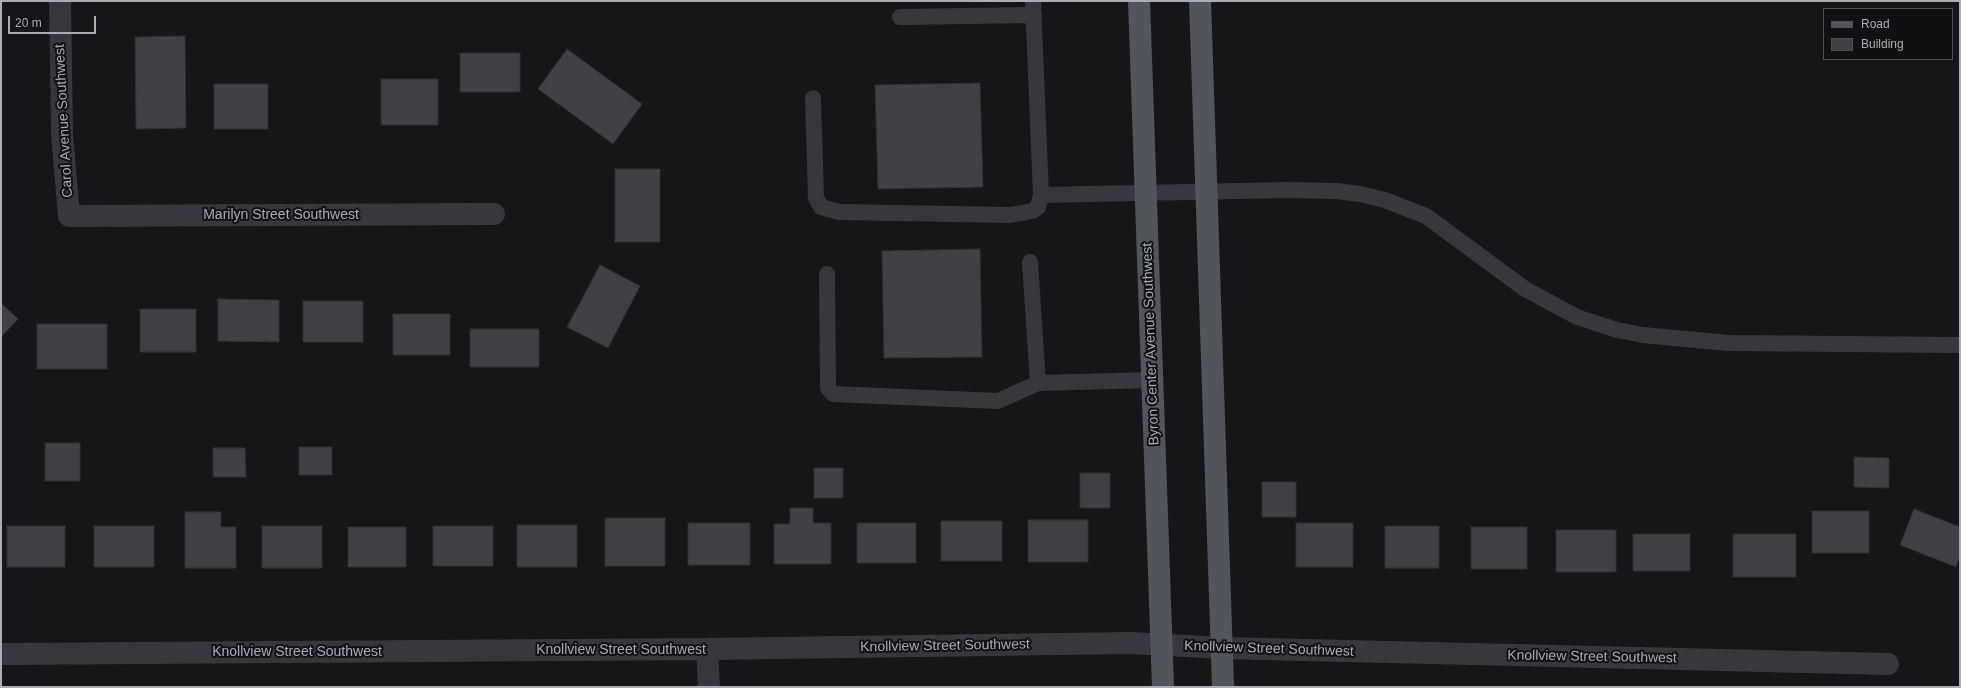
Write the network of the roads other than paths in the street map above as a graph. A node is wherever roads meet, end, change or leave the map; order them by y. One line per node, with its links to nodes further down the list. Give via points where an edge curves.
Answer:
1 (60, 1): 11 (street, Carol Avenue Southwest, via 62,134)
2 (1139, 1): 8 (main road, Byron Center Avenue Southwest)
3 (1200, 1): 7 (main road)
4 (1034, 8): 5 (lane); 9 (lane)
5 (900, 17)
6 (813, 98): 9 (lane, via 816,198 821,207 838,212 1010,216 1038,207)
7 (1207, 190): 8 (lane); 14 (lane, via 1337,191 1385,200 1426,216 1525,289 1553,305 1595,323 1643,335 1728,343); 18 (main road)
8 (1145, 192): 9 (lane); 15 (main road, Byron Center Avenue Southwest)
9 (1041, 195)
10 (494, 214): 11 (street, Marilyn Street Southwest)
11 (69, 216)
12 (1030, 262): 16 (lane)
13 (827, 274): 16 (lane, via 828,388 834,394 998,401)
14 (1960, 345)
15 (1152, 380): 16 (lane); 17 (main road, Byron Center Avenue Southwest)
16 (1038, 383)
17 (1162, 645): 18 (street, Knollview Street Southwest); 19 (street, Knollview Street Southwest, via 1130,643); 23 (main road, Byron Center Avenue Southwest)
18 (1222, 648): 21 (street, Knollview Street Southwest); 24 (main road)
19 (707, 649): 20 (street, Knollview Street Southwest); 22 (street)
20 (1, 654)
21 (1888, 664)
22 (709, 687)
23 (1164, 687)
24 (1224, 687)

